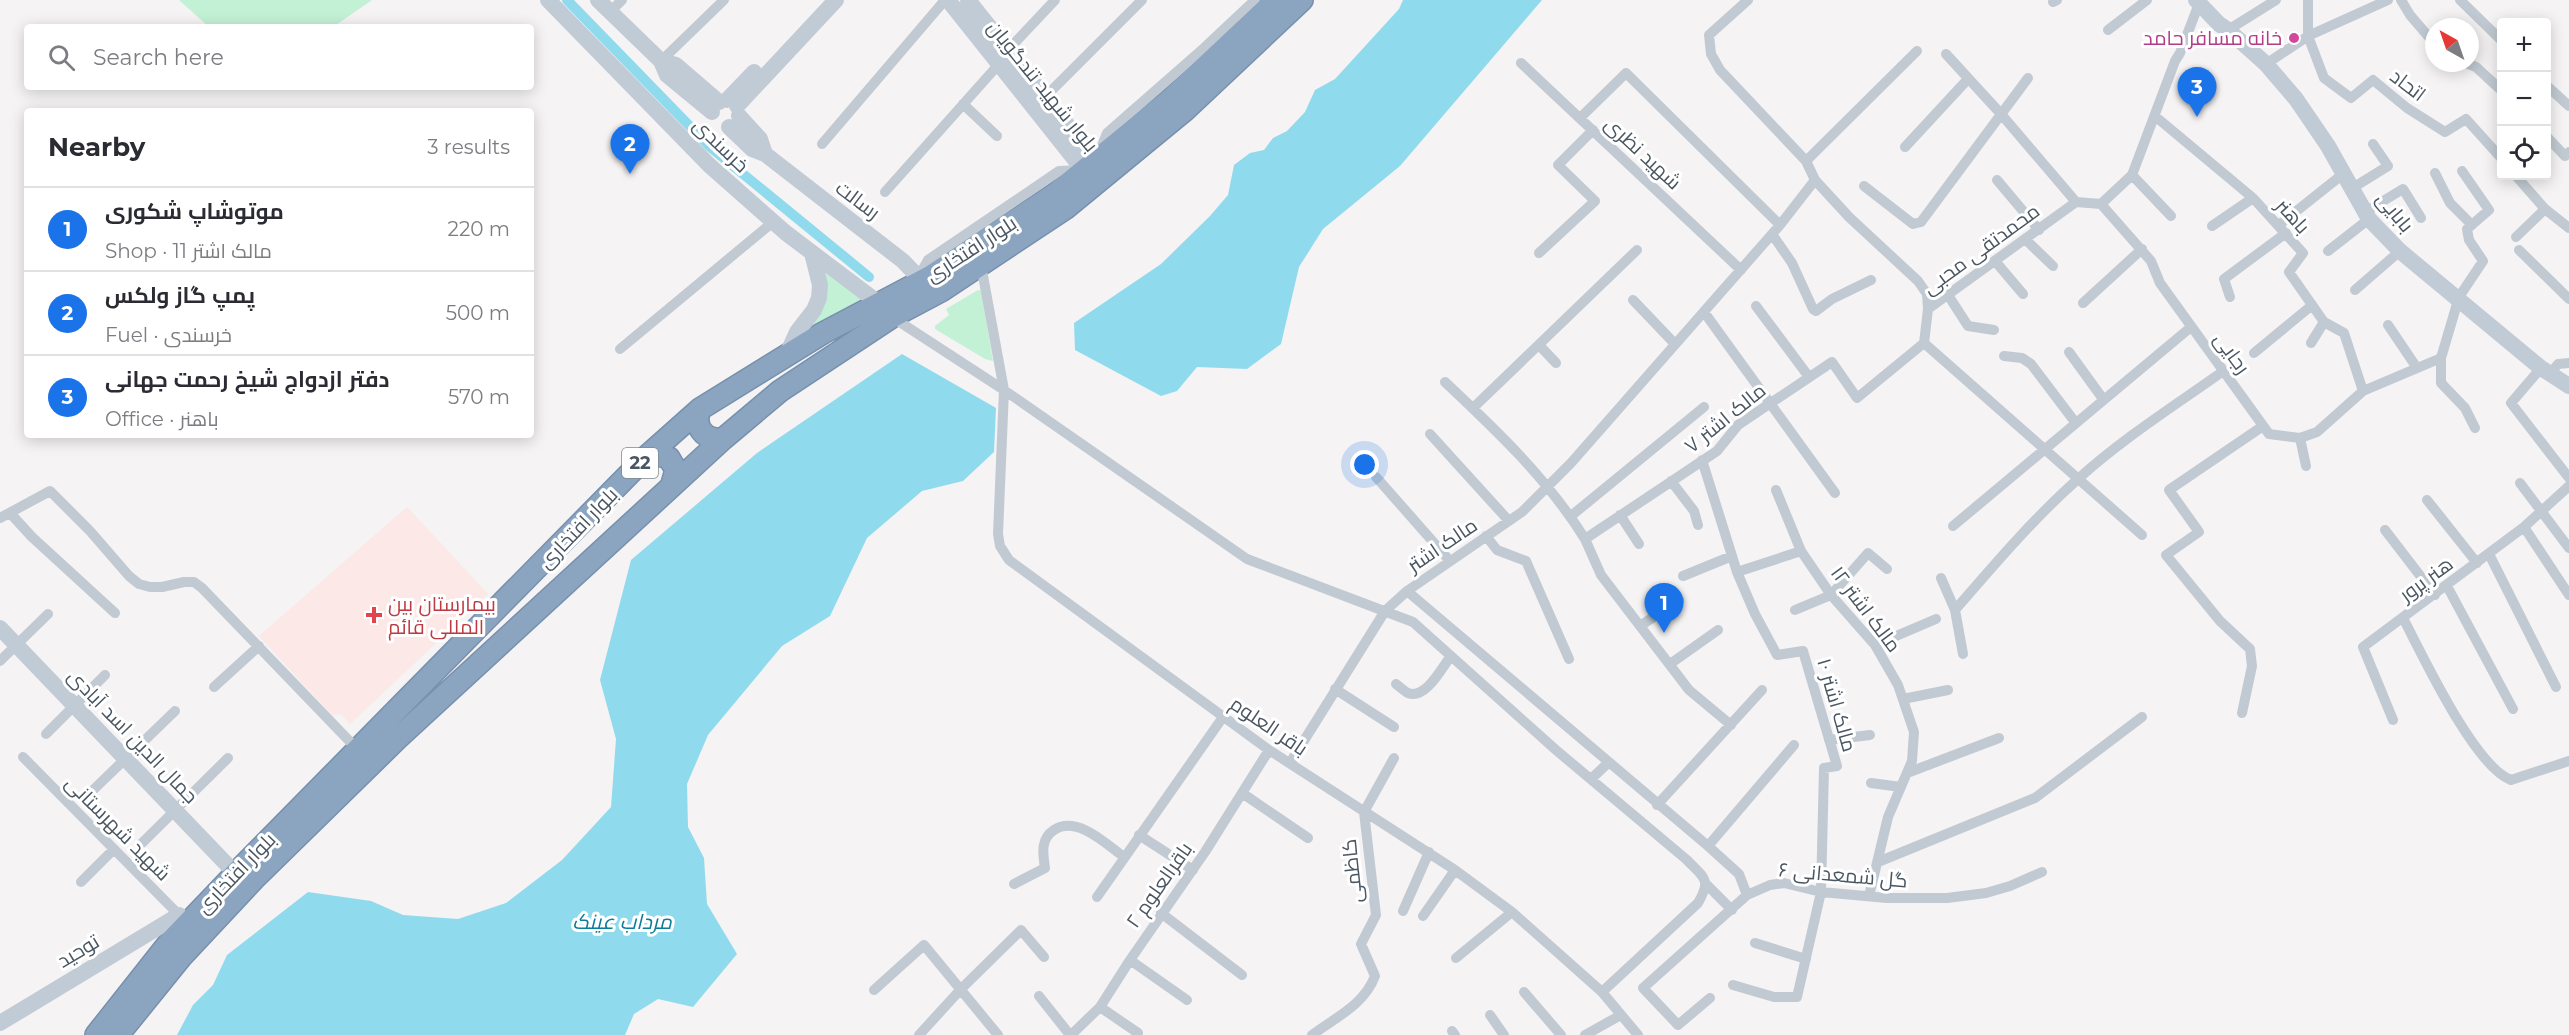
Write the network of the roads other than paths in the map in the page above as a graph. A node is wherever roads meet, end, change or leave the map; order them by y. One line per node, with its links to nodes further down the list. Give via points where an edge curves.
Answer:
1 (548, 0): 71 (street, خرسندی, via 709,165)
2 (824, 0): 40 (street)
3 (836, 0): 40 (street)
4 (946, 0): 28 (street, بلوار شهید تندگویان); 48 (street)
5 (968, 0): 28 (street, بلوار شهید تندگویان)
6 (1055, 0): 28 (street)
7 (1142, 0): 37 (street)
8 (1255, 0): 54 (street, via 1107,133)
9 (1276, 0): 54 (highway, بلوار افتخاری / 22, via 1172,98)
10 (1302, 0): 89 (highway, بلوار افتخاری / 22, via 1125,161 1066,208)
11 (1748, 0): 53 (street, via 1709,35 1711,54 1720,70)
12 (2147, 0): 21 (street)
13 (2276, 0): 22 (street)
14 (2308, 0): 24 (street, اتحاد)
15 (2388, 0): 24 (street)
16 (2401, 0): 23 (street)
17 (2460, 0): 25 (street)
18 (722, 1): 29 (street)
19 (2199, 1): 22 (street, بابایی); 42 (street)
20 (610, 4): 29 (street, رسالت)
21 (2108, 30)
22 (2228, 30): 31 (street, بابایی)
23 (2425, 32)
24 (2308, 36): 31 (street); 51 (street, اتحاد, via 2324,78 2351,98 2373,80 2445,132 2466,119)
25 (2497, 37)
26 (1917, 51): 53 (street)
27 (1946, 54): 34 (street)
28 (1004, 57): 37 (street, بلوار شهید تندگویان); 38 (street); 46 (street, بلوار شهید تندگویان)
29 (662, 61): 40 (street, رسالت, via 667,75)
30 (1521, 63): 43 (street, شهید نظری)
31 (2266, 64): 61 (street, بابایی, via 2296,99)
32 (2479, 70): 35 (street)
33 (2028, 78): 41 (street)
34 (1968, 79): 41 (street); 50 (street)
35 (2497, 86)
36 (2551, 89): 39 (street)
37 (1045, 97): 46 (street, بلوار شهید تندگویان)
38 (963, 104): 45 (street); 63 (street)
39 (2569, 106)
40 (727, 110): 93 (street, رسالت, via 760,139 765,154 903,261)
41 (2001, 114): 62 (street, via 1921,222 1914,224); 65 (street)
42 (2156, 117): 57 (street); 64 (street, باهنر)
43 (1580, 118): 44 (street, شهید نظری); 72 (street, via 1626,73)
44 (1593, 130): 87 (street, via 1558,165 1595,201); 91 (street, شهید نظری)
45 (997, 136)
46 (1068, 138): 54 (street, بلوار شهید تندگویان)
47 (2551, 140): 52 (street)
48 (822, 144)
49 (2373, 144): 61 (street, via 2388,166)
50 (1905, 147)
51 (2497, 153)
52 (2568, 156)
53 (1806, 161): 58 (street)
54 (1090, 166): 93 (highway, بلوار افتخاری / 22, via 1055,194)
55 (2462, 171): 73 (street, via 2488,210)
56 (2435, 173): 73 (street, via 2451,203)
57 (2132, 175): 66 (street); 69 (street)
58 (1815, 180): 72 (street, مالک اشتر); 104 (street, via 1849,218 1918,280 1927,294)
59 (1996, 180): 77 (street)
60 (2520, 180): 67 (street)
61 (2347, 181): 68 (street, بابایی); 76 (street)
62 (1864, 186)
63 (885, 192)
64 (2253, 198): 74 (street); 76 (street, باهنر)
65 (2076, 202): 66 (street); 77 (street, محمدتقی محبی)
66 (2101, 204): 81 (street, رجایی)
67 (2546, 209): 75 (street); 79 (street)
68 (2367, 215): 70 (street, via 2403,189); 83 (street); 85 (street, بابایی)
69 (2171, 216)
70 (2421, 218)
71 (772, 222): 86 (street, خرسندی); 115 (street)
72 (1780, 225): 78 (street, مالک اشتر)
73 (2472, 225): 98 (street, via 2467,229 2469,240 2484,261)
74 (2212, 226)
75 (2569, 228)
76 (2282, 229): 97 (street, via 2224,279); 103 (street, باهنر, via 2303,253 2289,272)
77 (2039, 230): 80 (street, محمدتقی محبی)
78 (1772, 234): 91 (street, مالک اشتر); 92 (street, via 1792,262 1816,311)
79 (2516, 237)
80 (2026, 240): 88 (street, محمدتقی محبی); 90 (street)
81 (2142, 249): 101 (street); 109 (street, رجایی)
82 (1637, 250): 114 (street)
83 (2328, 250)
84 (2519, 250): 99 (street)
85 (2400, 251): 94 (street); 98 (street, بابایی)
86 (812, 253): 105 (street, خرسندی); 118 (street, via 819,298 796,332)
87 (1539, 253)
88 (1995, 261): 95 (street); 96 (street, محمدتقی محبی)
89 (981, 265): 105 (highway, بلوار افتخاری / 22, via 941,291); 129 (street, باقر العلوم)
90 (2053, 266)
91 (1741, 270): 106 (street, مالک اشتر)
92 (1871, 279)
93 (922, 281): 105 (highway, بلوار افتخاری / 22)
94 (2355, 290)
95 (2023, 294)
96 (1948, 295): 104 (street, محمدتقی محبی); 110 (street, via 1968,326)
97 (2230, 297)
98 (2459, 297): 120 (street); 124 (street, بابایی)
99 (2569, 299)
100 (1633, 300): 113 (street)
101 (2083, 303)
102 (1756, 306): 126 (street)
103 (2312, 306): 107 (street, باهنر); 117 (street)
104 (1928, 309): 111 (street, محمدتقی محبی)
105 (886, 310): 118 (highway, بلوار افتخاری / 22); 129 (street); 141 (highway, بلوار افتخاری / 22)
106 (1704, 312): 113 (street, مالک اشتر); 132 (street)
107 (2324, 322): 112 (street); 130 (street, باهنر, via 2344,333)
108 (2388, 325): 123 (street)
109 (2191, 327): 125 (street, رجایی); 131 (street)
110 (1994, 330)
111 (1924, 343): 126 (street, مالک اشتر ۷, via 1857,398 1832,362); 142 (street)
112 (2311, 343)
113 (1675, 344): 152 (street, مالک اشتر)
114 (1539, 345): 121 (street); 134 (street)
115 (620, 349)
116 (2069, 352): 131 (street)
117 (2254, 353)
118 (787, 354): 135 (highway, بلوار افتخاری / 22)
119 (2004, 356): 136 (street, via 2022,358 2031,364)
120 (2441, 357): 123 (street); 138 (street, via 2441,383 2465,408)
121 (1556, 363)
122 (2569, 363): 124 (street)
123 (2417, 368): 130 (street)
124 (2546, 371): 128 (street, بابایی); 148 (street, via 2511,402)
125 (2222, 372): 137 (street, رجایی); 147 (street)
126 (1809, 377): 132 (street, مالک اشتر ۷)
127 (1444, 382): 134 (street)
128 (2569, 386)
129 (1004, 390): 188 (street, via 1247,559); 216 (street, باقر العلوم, via 1000,546 1009,560)
130 (2363, 391): 140 (street, via 2317,432)
131 (2103, 399): 136 (street)
132 (1770, 403): 144 (street, مالک اشتر ۷, via 1738,425 1717,451); 155 (street)
133 (1704, 407): 160 (street)
134 (1473, 408): 152 (street)
135 (700, 409): 141 (highway, via 698,424 703,434); 143 (highway, بلوار افتخاری / 22)
136 (2075, 422): 142 (street)
137 (2263, 426): 140 (street, via 2269,434); 215 (street, via 2169,490 2199,532 2166,555 2220,621 2250,649 2252,666)
138 (2475, 428)
139 (1430, 434): 161 (street)
140 (2300, 438): 145 (street)
141 (723, 439): 151 (highway, بلوار افتخاری / 22)
142 (2044, 449): 147 (street); 163 (street)
143 (646, 457): 151 (highway, via 655,454 669,458 676,470); 226 (highway, بلوار افتخاری / 22)
144 (1702, 460): 149 (street, مالک اشتر ۷); 173 (street, مالک اشتر ۱۰)
145 (2306, 466)
146 (1376, 477): 174 (street)
147 (2079, 478): 166 (street); 187 (street, via 2024,532)
148 (2569, 478)
149 (1671, 481): 158 (street, مالک اشتر ۷); 162 (street, via 1694,511)
150 (2520, 483): 157 (street)
151 (672, 484): 289 (highway, بلوار افتخاری / 22, via 398,738 254,879 182,956)
152 (1548, 486): 160 (street); 161 (street, مالک اشتر)
153 (2569, 486): 157 (street, هنر پرور)
154 (1776, 490): 171 (street, مالک اشتر ۱۲)
155 (1835, 493)
156 (2427, 500): 175 (street)
157 (2542, 512): 164 (street, هنر پرور); 170 (street)
158 (1620, 515): 168 (street, مالک اشتر ۷); 169 (street)
159 (5, 516): 189 (street); 198 (street, via 50,491 139,584 150,587 194,582)
160 (1571, 516): 168 (street)
161 (1509, 521): 167 (street, مالک اشتر)
162 (1698, 525)
163 (1953, 526)
164 (2524, 527): 172 (street, هنر پرور); 184 (street)
165 (2385, 530): 183 (street)
166 (2142, 535)
167 (1486, 536): 174 (street, مالک اشتر); 201 (street, via 1497,550 1526,561)
168 (1585, 539): 193 (street, via 1601,574)
169 (1639, 544)
170 (2569, 548)
171 (1801, 551): 177 (street); 182 (street, مالک اشتر ۱۲)
172 (2489, 554): 175 (street, هنر پرور); 207 (street)
173 (1732, 556): 177 (street, مالک اشتر ۱۰); 178 (street)
174 (1450, 561): 181 (street, مالک اشتر)
175 (2477, 563): 180 (street, هنر پرور)
176 (1887, 570): 182 (street, via 1868,553)
177 (1737, 572): 224 (street, مالک اشتر ۱۰, via 1777,655 1803,651)
178 (1683, 576)
179 (1941, 578): 187 (street)
180 (2447, 586): 183 (street, هنر پرور); 213 (street)
181 (1407, 591): 188 (street, مالک اشتر); 232 (street)
182 (1832, 595): 186 (street); 197 (street, مالک اشتر ۱۲)
183 (2435, 595): 191 (street, هنر پرور)
184 (2569, 595)
185 (1679, 600): 193 (street)
186 (1795, 610)
187 (1955, 610): 199 (street)
188 (1385, 611): 200 (street, via 1413,622); 208 (street, مالک اشتر)
189 (115, 613)
190 (48, 614): 196 (street)
191 (2403, 618): 218 (street, هنر پرور, via 2363,647); 234 (street, via 2470,740 2499,776 2511,780)
192 (1936, 619): 197 (street)
193 (1640, 626): 203 (street)
194 (0, 628): 196 (street, جمال الدین اسد آبادی)
195 (1718, 630): 203 (street)
196 (17, 645): 202 (street); 212 (street, جمال الدین اسد آبادی)
197 (1875, 645): 211 (street, مالک اشتر ۱۲)
198 (259, 646): 206 (street); 226 (street)
199 (1963, 654)
200 (1451, 656): 205 (street, via 1420,693 1410,694); 236 (street)
201 (1569, 659)
202 (0, 661)
203 (1670, 664): 219 (street, via 1689,690)
204 (105, 675): 212 (street)
205 (1396, 684)
206 (214, 687)
207 (2556, 687)
208 (1335, 689): 220 (street); 233 (street, مالک اشتر)
209 (1762, 690): 219 (street)
210 (1948, 690): 211 (street)
211 (1903, 699): 235 (street, مالک اشتر ۱۲, via 1914,732 1912,761)
212 (75, 706): 221 (street); 231 (street, جمال الدین اسد آبادی)
213 (2513, 709)
214 (175, 711): 231 (street)
215 (2242, 713)
216 (1223, 717): 227 (street, باقر العلوم); 244 (street)
217 (2142, 717): 251 (street, via 2035,798)
218 (2393, 720)
219 (1731, 724): 241 (street)
220 (1394, 726)
221 (46, 734)
222 (1870, 735): 224 (street)
223 (1999, 738): 235 (street)
224 (1829, 740): 259 (street, مالک اشتر ۱۰, via 1837,766 1824,768)
225 (1794, 746): 247 (street)
226 (358, 750): 255 (highway, بلوار افتخاری / 22)
227 (1269, 750): 233 (street, باقر العلوم); 240 (street, باقرالعلوم ۲)
228 (23, 757): 248 (street, شهید شهرستانی)
229 (228, 758): 242 (street)
230 (1394, 758): 243 (street)
231 (125, 759): 239 (street); 242 (street, جمال الدین اسد آبادی)
232 (1609, 762): 236 (street); 241 (street)
233 (1290, 763): 243 (street, باقر العلوم)
234 (2568, 765)
235 (1907, 772): 238 (street, مالک اشتر ۱۲)
236 (1591, 779): 258 (street, via 1681,854 1702,876)
237 (1870, 783): 238 (street)
238 (1901, 787): 251 (street, مالک اشتر ۱۲, via 1888,817)
239 (91, 792)
240 (1242, 793): 245 (street); 252 (street, باقرالعلوم ۲)
241 (1657, 805): 247 (street)
242 (175, 810): 246 (street); 255 (street, جمال الدین اسد آبادی)
243 (1364, 812): 249 (street, باقر العلوم); 293 (street, کاظمی, via 1376,915 1361,944 1375,976 1359,1003)
244 (1139, 836): 250 (street); 252 (street)
245 (1308, 838)
246 (142, 843)
247 (1708, 846): 260 (street, via 1739,874)
248 (114, 849): 256 (street); 268 (street, شهید شهرستانی)
249 (1429, 852): 253 (street, باقر العلوم); 264 (street)
250 (1124, 857): 257 (street, via 1074,825 1064,826 1049,833 1044,842 1045,868); 262 (street)
251 (1878, 861): 261 (street, مالک اشتر ۱۲)
252 (1192, 870): 266 (street, باقرالعلوم ۲)
253 (1455, 870): 265 (street, باقر العلوم); 267 (street)
254 (2042, 872): 261 (street, گل شمعدانی ۶, via 1986,893 1927,899)
255 (236, 873): 268 (highway, بلوار افتخاری / 22)
256 (81, 882)
257 (1014, 884)
258 (1706, 886): 263 (street); 279 (street, via 1698,903)
259 (1821, 892): 260 (street, گل شمعدانی ۶, via 1784,883); 261 (street, گل شمعدانی ۶); 272 (street, مالک اشتر ۱۰)
260 (1747, 896): 263 (street)
261 (1869, 896)
262 (1097, 897)
263 (1725, 903): 281 (street, via 1643,988 1678,1025)
264 (1403, 911)
265 (1512, 912): 271 (street); 279 (street, باقر العلوم)
266 (1161, 913): 273 (street, باقرالعلوم ۲); 274 (street)
267 (1423, 916)
268 (183, 919): 286 (street, توحید); 288 (highway, بلوار افتخاری / 22)
269 (1755, 943): 272 (street)
270 (1044, 957): 276 (street, via 1021,930)
271 (1456, 958)
272 (1806, 959): 275 (street, مالک اشتر ۱۰, via 1797,997 1774,997)
273 (1130, 960): 282 (street); 283 (street, باقرالعلوم ۲)
274 (1242, 975)
275 (1733, 985)
276 (961, 989): 277 (street, via 924,945); 290 (street); 291 (street)
277 (874, 990)
278 (1524, 992): 295 (street)
279 (1602, 992): 285 (street, باقر العلوم)
280 (1039, 996): 292 (street)
281 (1710, 998)
282 (1186, 1000)
283 (1100, 1007): 287 (street); 292 (street, باقرالعلوم ۲)
284 (1490, 1015): 294 (street)
285 (1621, 1015): 296 (street); 297 (street, باقر العلوم)
286 (0, 1023)
287 (1138, 1033)
288 (96, 1035)
289 (118, 1035)
290 (919, 1035)
291 (998, 1035)
292 (1071, 1035)
293 (1312, 1035)
294 (1504, 1035)
295 (1561, 1035)
296 (1585, 1035)
297 (1638, 1035)

